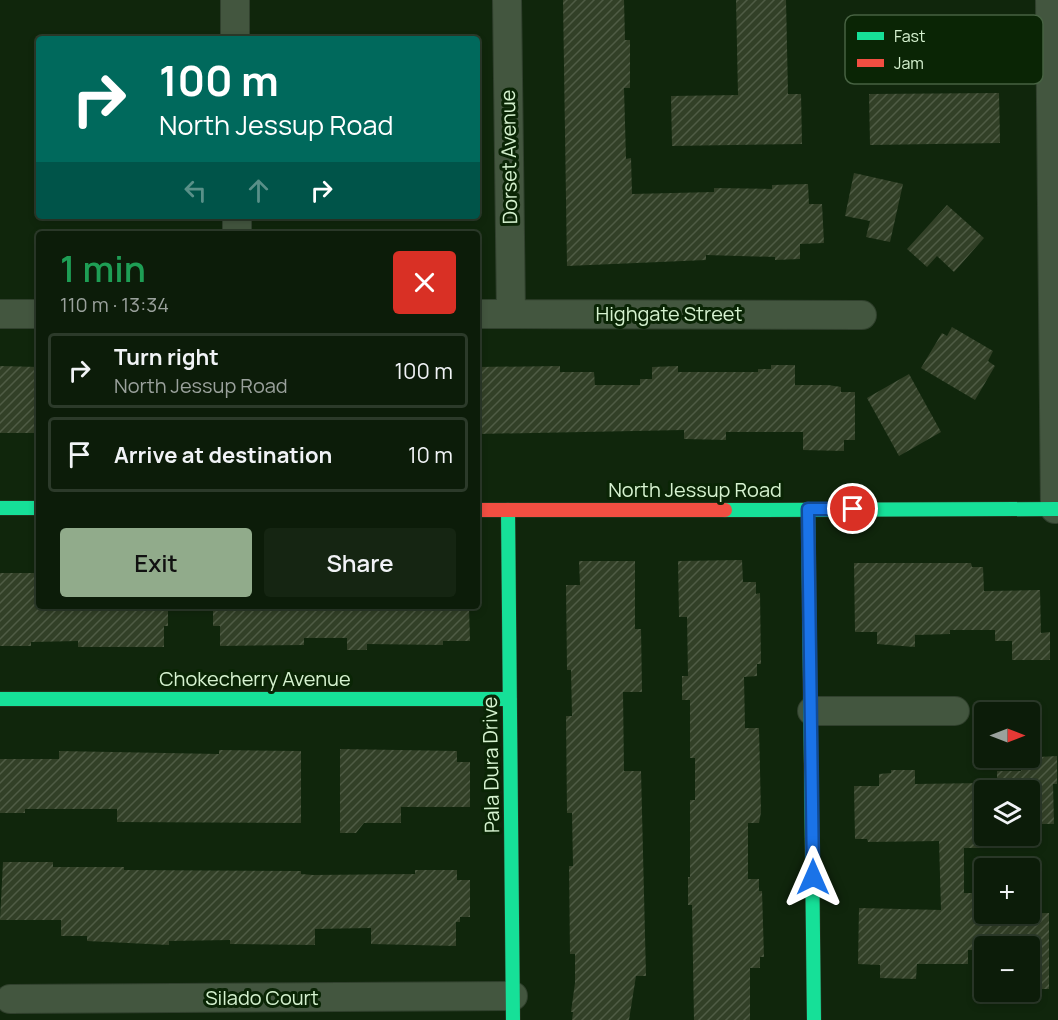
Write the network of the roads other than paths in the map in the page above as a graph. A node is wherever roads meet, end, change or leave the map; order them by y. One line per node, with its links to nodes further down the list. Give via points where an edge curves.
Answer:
1 (235, 0): 4 (street)
2 (507, 0): 8 (street, Dorset Avenue)
3 (1050, 0): 13 (street)
4 (235, 36)
5 (0, 314): 6 (street)
6 (36, 314)
7 (480, 314): 8 (street, Highgate Street)
8 (511, 314): 9 (street, Highgate Street)
9 (862, 315)
10 (0, 508): 11 (street)
11 (36, 508)
12 (808, 509): 13 (street, North Jessup Road); 15 (street, North Jessup Road); 18 (street)
13 (1056, 509)
14 (480, 510): 15 (street, North Jessup Road)
15 (508, 510): 17 (street, Pala Dura Drive)
16 (0, 699): 17 (street, Chokecherry Avenue)
17 (510, 699): 21 (street, Pala Dura Drive)
18 (812, 711): 19 (street); 22 (street)
19 (955, 711)
20 (10, 999): 21 (street, Silado Court)
21 (513, 1008)
22 (814, 1020)

